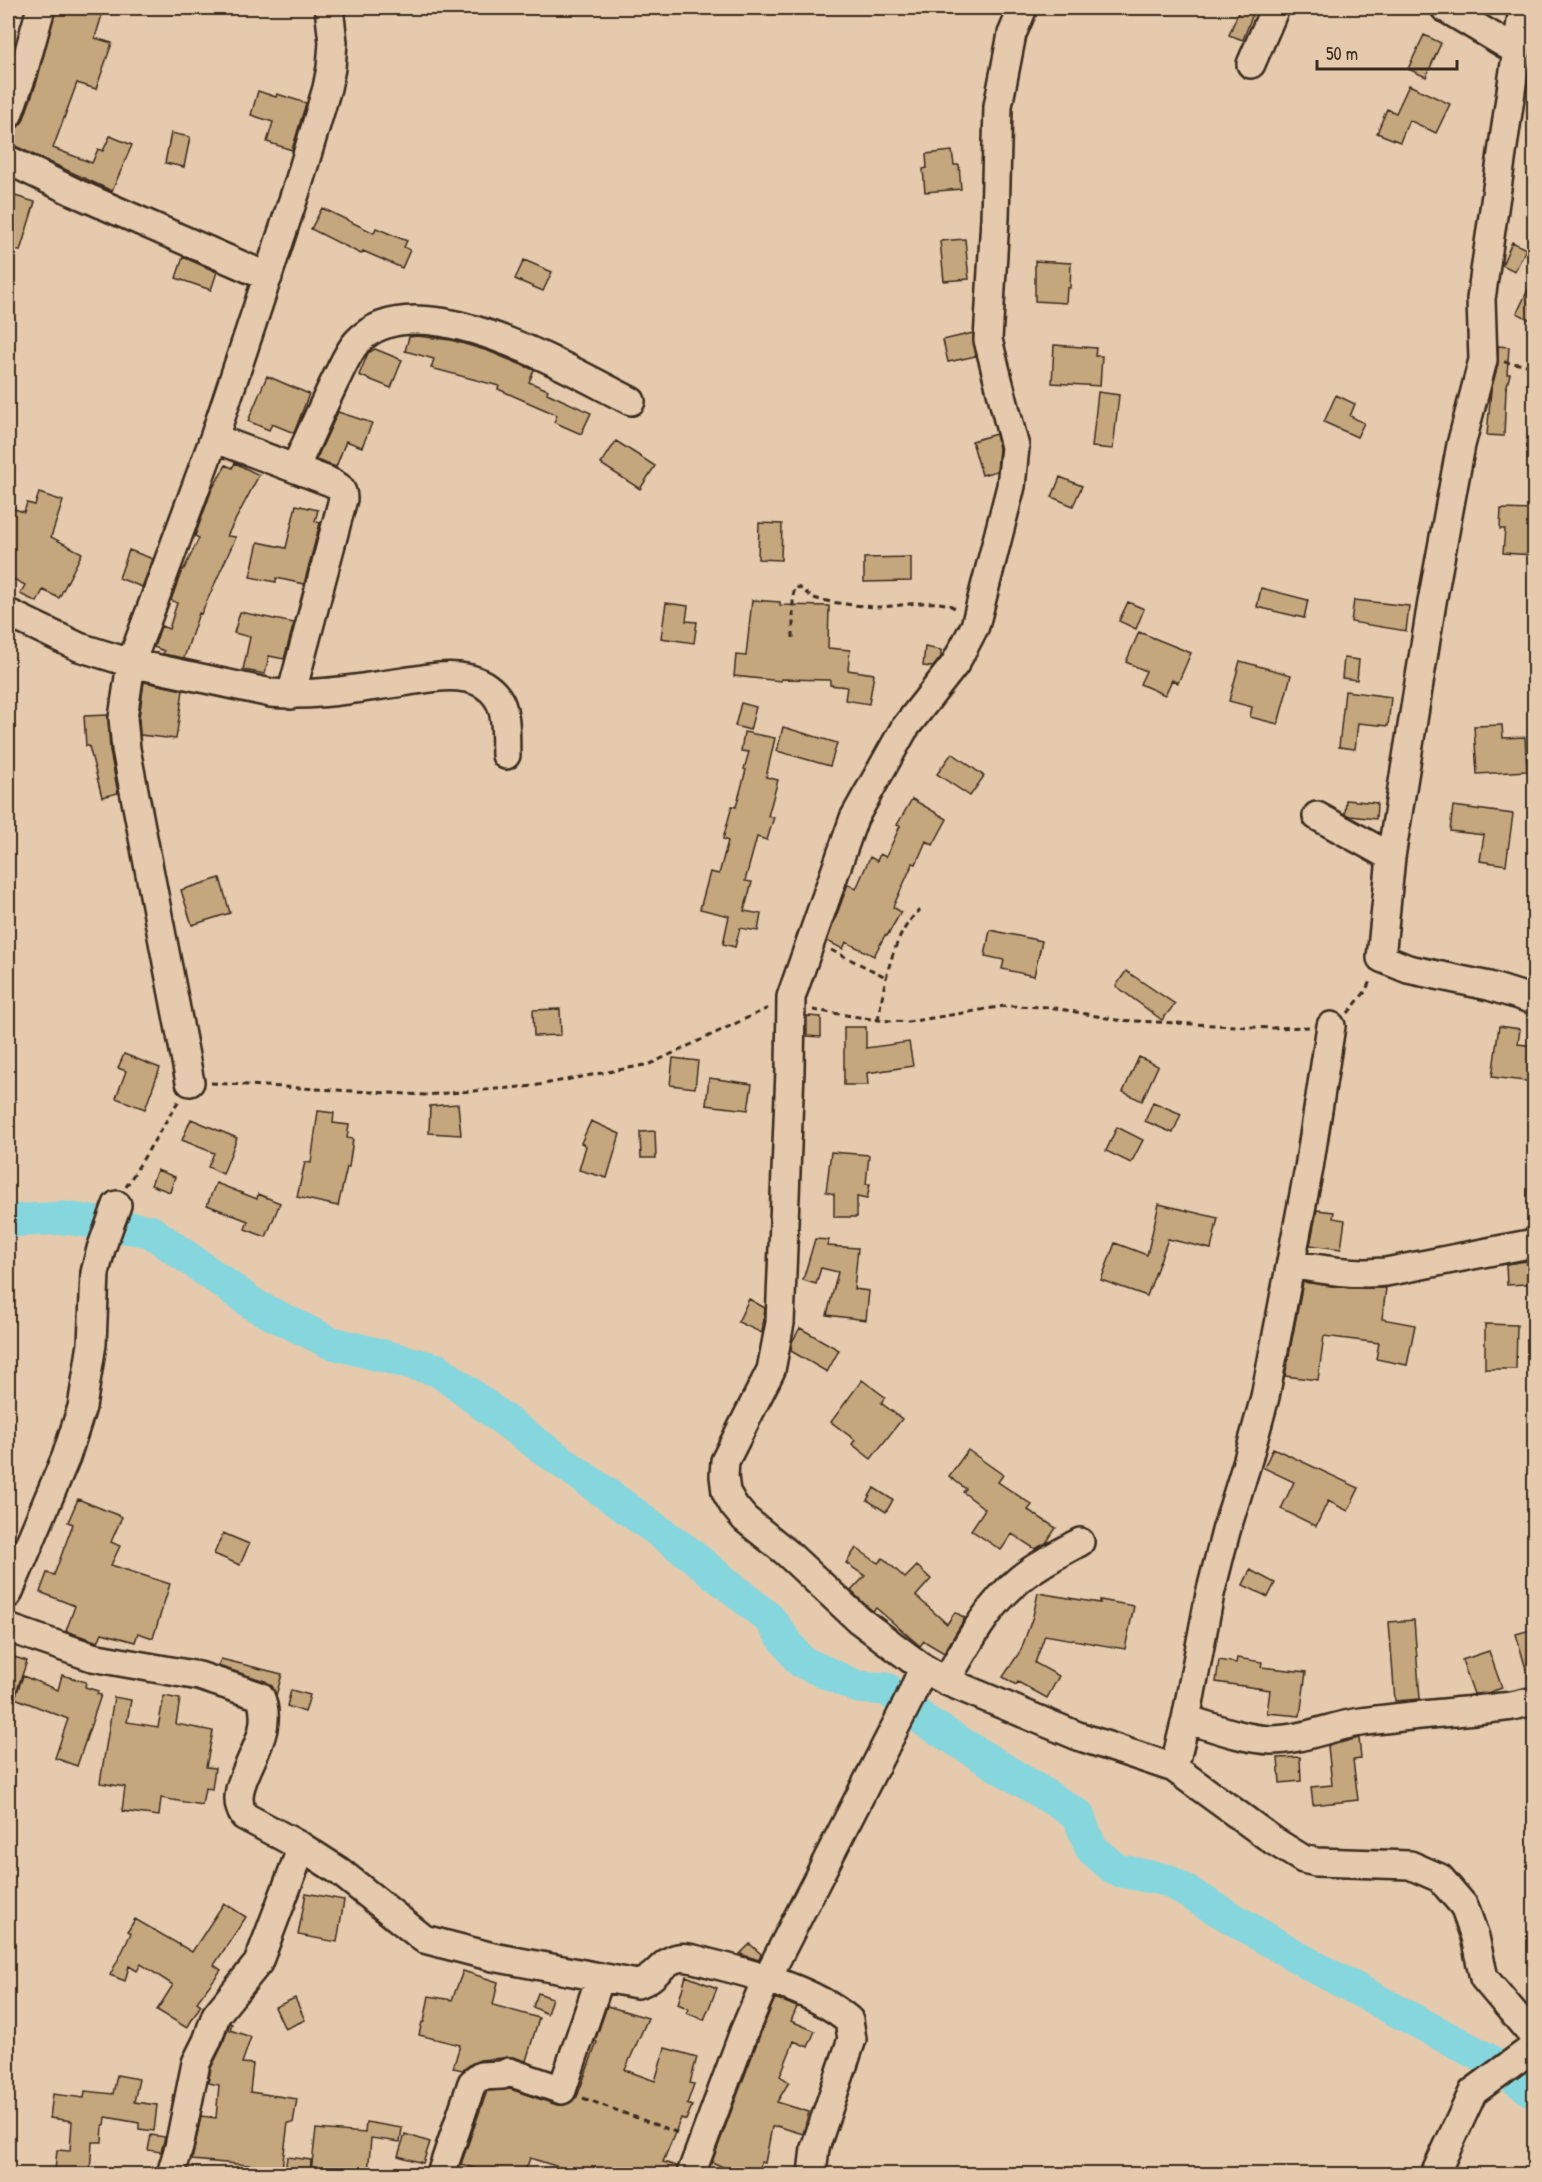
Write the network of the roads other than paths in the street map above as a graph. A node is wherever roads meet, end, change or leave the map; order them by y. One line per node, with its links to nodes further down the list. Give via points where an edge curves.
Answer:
1 (41, 8): 9 (street)
2 (328, 8): 12 (street, via 333,42 329,78)
3 (1023, 8): 31 (street, via 1012,34 998,106 988,340 1015,447 1011,486 975,626 955,664 904,729 854,818 792,1003 780,1323 771,1370 725,1461 724,1476 726,1492 745,1519 859,1620)
4 (1275, 8): 8 (street)
5 (1445, 8): 7 (street)
6 (1527, 12): 7 (street)
7 (1517, 51): 21 (street, via 1481,299 1483,360 1461,445)
8 (1251, 64)
9 (15, 73): 10 (street)
10 (8, 115)
11 (8, 160): 12 (street)
12 (268, 277): 14 (street)
13 (632, 401): 15 (street, via 531,351 472,329 438,321 404,320 370,331 357,342)
14 (214, 438): 15 (street); 17 (street)
15 (295, 468): 18 (street, via 336,485 343,499)
16 (8, 613): 17 (street, via 79,647)
17 (131, 663): 18 (street); 24 (street, via 123,730)
18 (291, 695): 19 (street, via 467,678 482,683 498,699)
19 (506, 755)
20 (1317, 816): 21 (street)
21 (1391, 857): 22 (street, via 1381,958 1407,969)
22 (1534, 1000)
23 (1331, 1026): 27 (street)
24 (190, 1082)
25 (117, 1205): 29 (street, via 95,1273 92,1344 82,1407 66,1457)
26 (1534, 1243): 27 (street, via 1365,1274)
27 (1291, 1264): 33 (street, via 1265,1397 1210,1594)
28 (1080, 1542): 31 (street, via 1020,1579)
29 (8, 1594)
30 (8, 1629): 35 (street, via 92,1657 199,1676 260,1696 265,1723 238,1796 240,1810 244,1816)
31 (935, 1674): 34 (street, via 1078,1736); 37 (street, via 906,1705)
32 (1534, 1701): 33 (street, via 1360,1722 1270,1740)
33 (1186, 1719): 34 (street)
34 (1174, 1768): 38 (street, via 1303,1859 1410,1864 1440,1878 1464,1906 1484,1978)
35 (302, 1847): 36 (street, via 339,1871 424,1939); 40 (street, via 258,1963 216,2015 196,2062)
36 (600, 1978): 37 (street, via 648,1982 669,1962 684,1957); 41 (street, via 562,2090 511,2072 479,2077 472,2083)
37 (767, 1978): 42 (street); 43 (street, via 835,2008 849,2020 852,2039 816,2148)
38 (1534, 2037)
39 (1534, 2047): 44 (street, via 1473,2092)
40 (177, 2174)
41 (441, 2175)
42 (691, 2175)
43 (812, 2175)
44 (1435, 2175)

